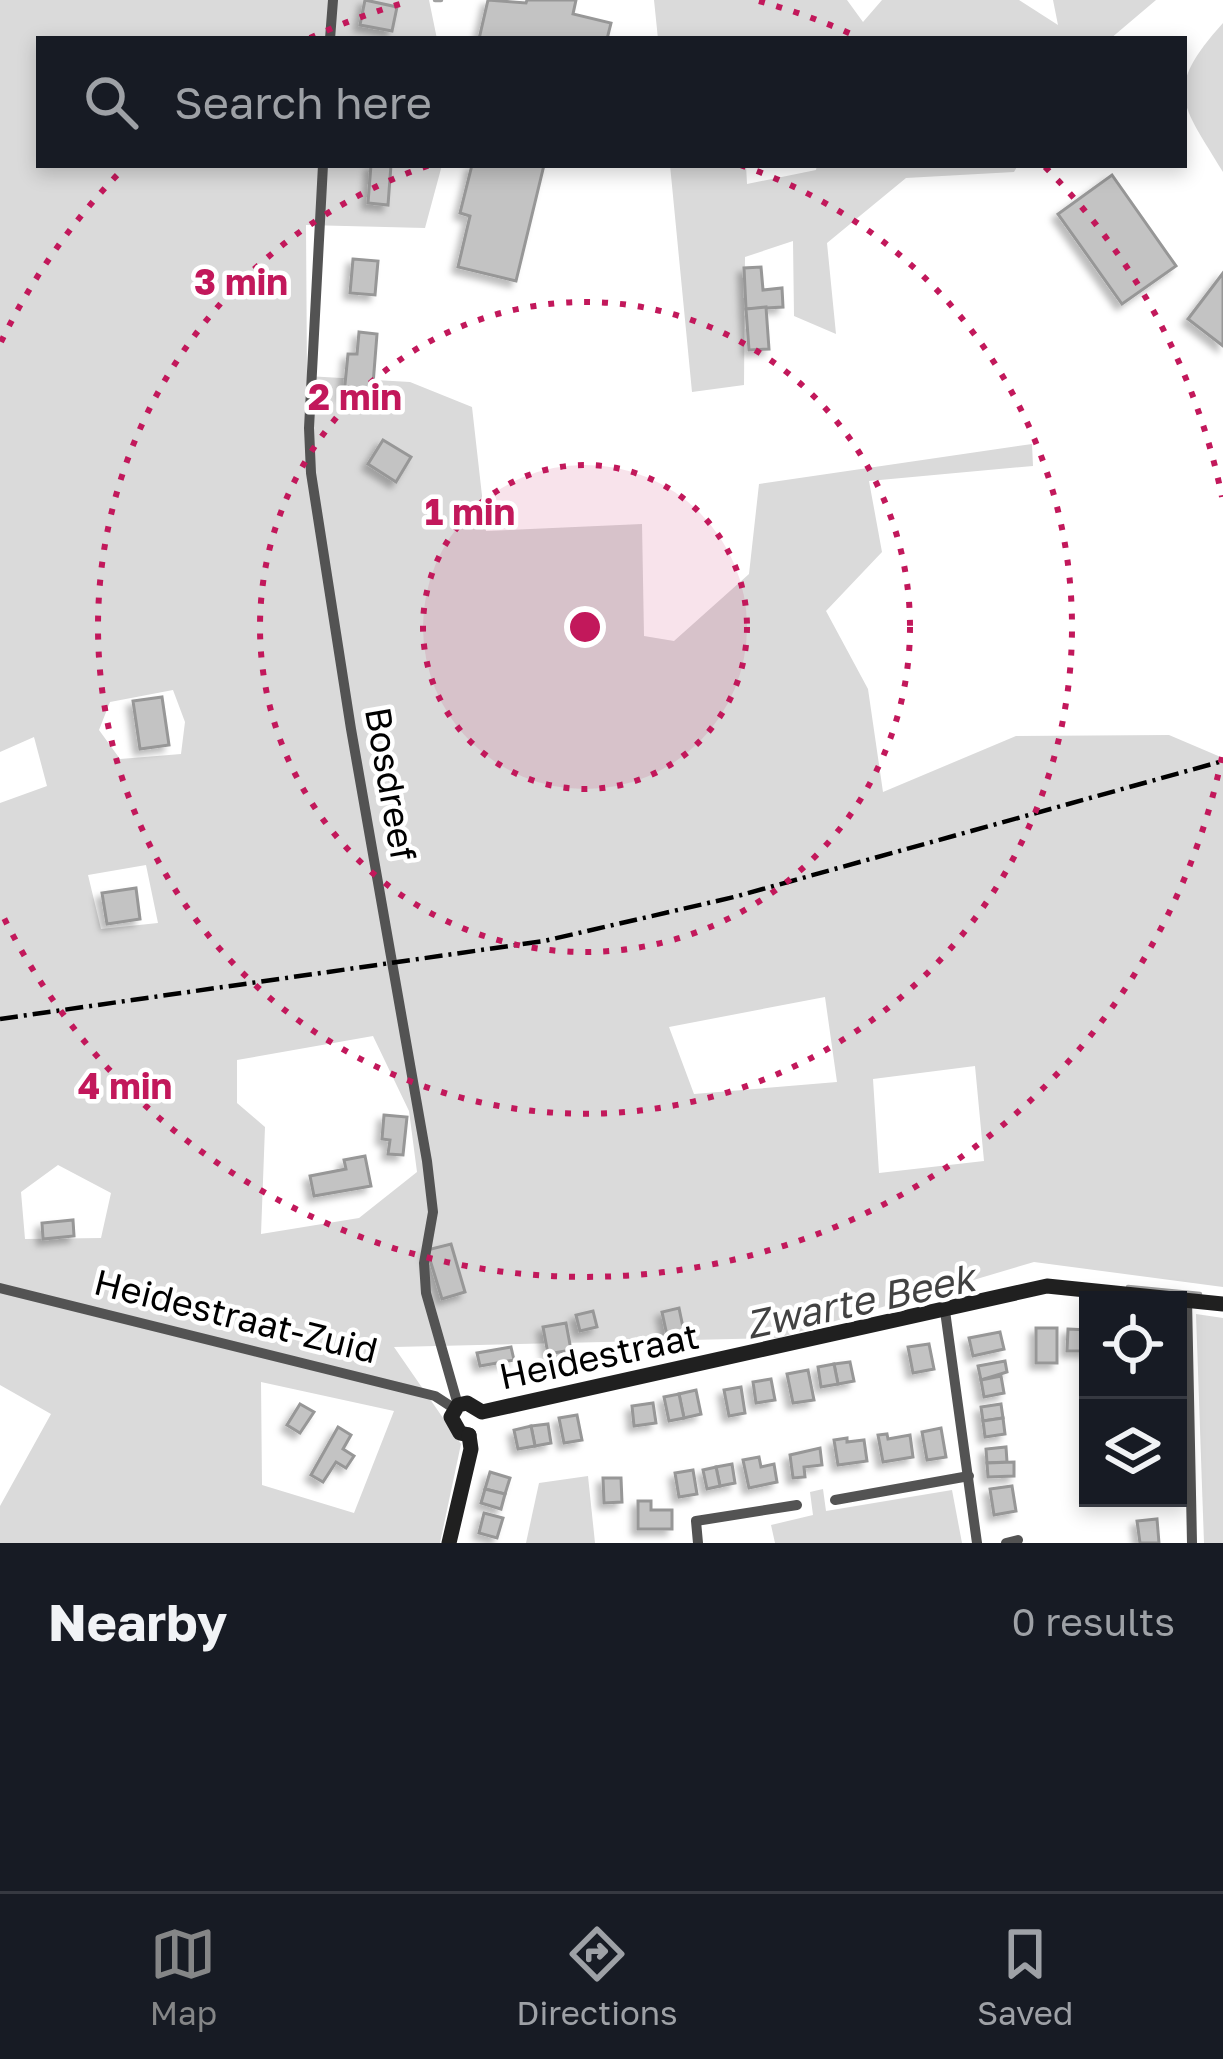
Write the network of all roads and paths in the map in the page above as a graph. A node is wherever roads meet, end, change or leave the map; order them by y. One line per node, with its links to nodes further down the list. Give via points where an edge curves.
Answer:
1 (333, 0): 2 (street)
2 (330, 36)
3 (323, 168): 9 (street, Bosdreef, via 309,428 315,512 430,1179 426,1293)
4 (0, 1288): 9 (street, Heidestraat-Zuid)
5 (1101, 1291): 8 (street, Heidestraat, via 1047,1286)
6 (1187, 1299): 7 (street, Heidestraat); 18 (street)
7 (1223, 1304)
8 (945, 1311): 10 (street, Heidestraat); 12 (street)
9 (457, 1407): 10 (street, Heidestraat); 11 (street, Heidestraat, via 453,1426)
10 (482, 1412): 11 (street, Heidestraat, via 481,1427)
11 (469, 1435): 15 (street)
12 (970, 1476): 13 (street); 17 (street)
13 (835, 1500)
14 (797, 1505): 16 (street, via 696,1521)
15 (449, 1543)
16 (698, 1543)
17 (977, 1543)
18 (1192, 1543)

